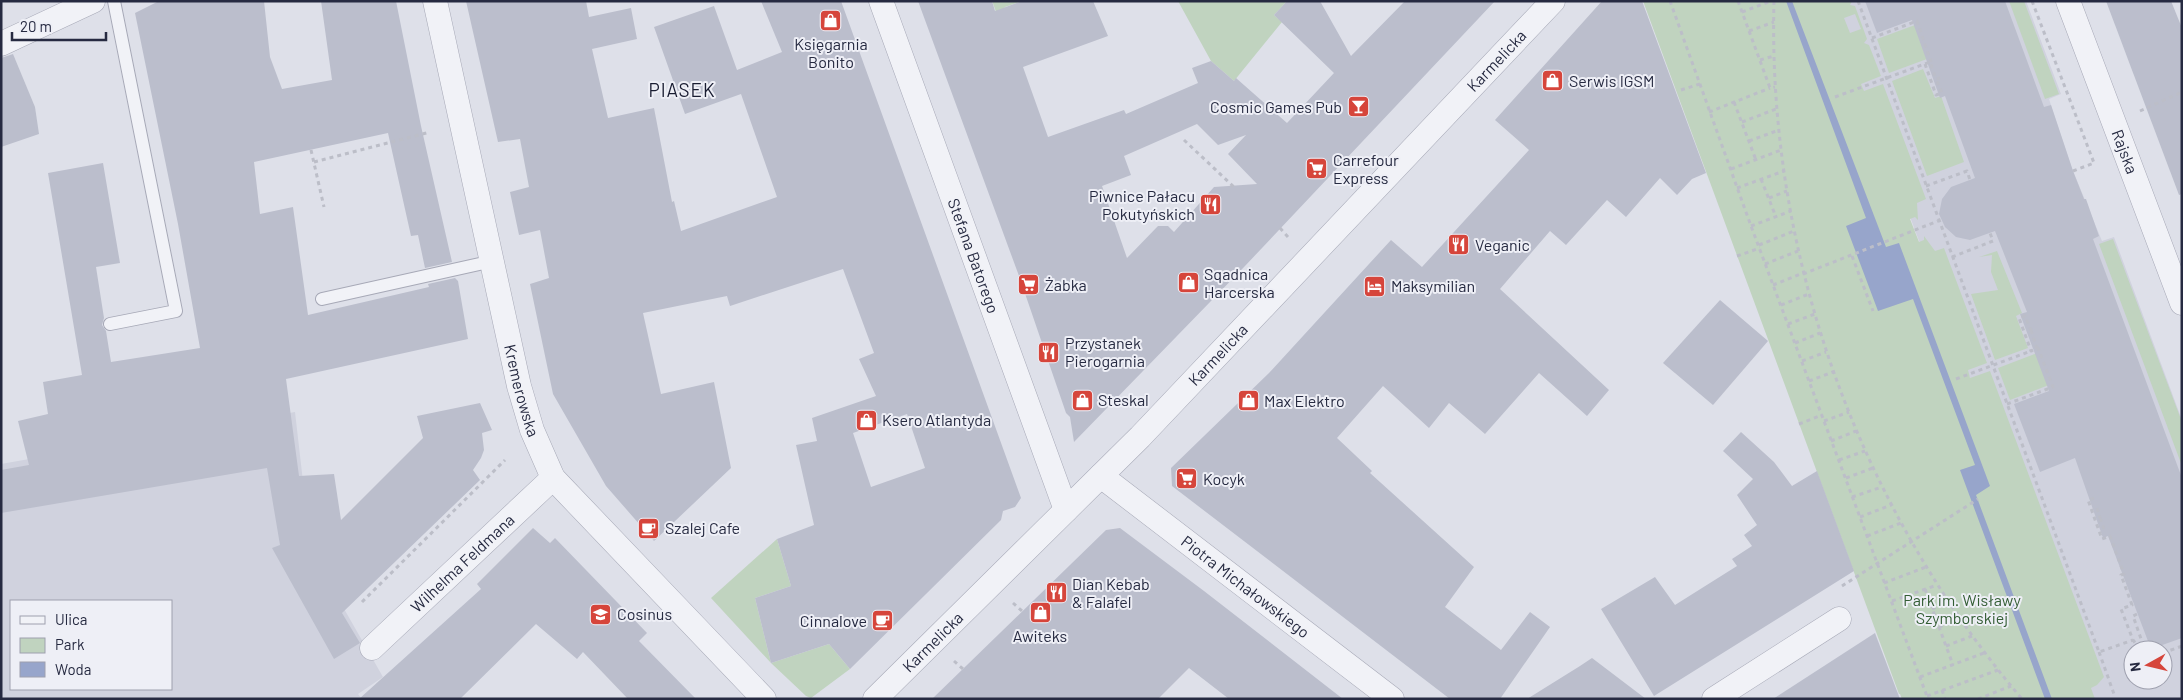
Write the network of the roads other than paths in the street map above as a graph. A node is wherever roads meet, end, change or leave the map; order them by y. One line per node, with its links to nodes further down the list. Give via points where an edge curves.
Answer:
1 (93, 1): 7 (street)
2 (114, 1): 11 (lane, via 176,311)
3 (434, 1): 8 (street, Kremerowska)
4 (881, 1): 14 (street, Stefana Batorego)
5 (1553, 1): 12 (street, Karmelicka)
6 (2068, 1): 10 (street, Rajska)
7 (1, 44)
8 (493, 261): 9 (lane); 13 (street, Kremerowska, via 519,386 532,430)
9 (322, 299)
10 (2182, 303)
11 (110, 324)
12 (1101, 476): 14 (street, Karmelicka); 19 (street, Piotra Michałowskiego)
13 (553, 478): 16 (street, Wilhelma Feldmana); 17 (street, Kremerowska)
14 (1066, 510): 18 (street, Karmelicka)
15 (1839, 619): 20 (street)
16 (372, 648)
17 (764, 699)
18 (875, 699)
19 (1392, 699)
20 (1714, 699)

